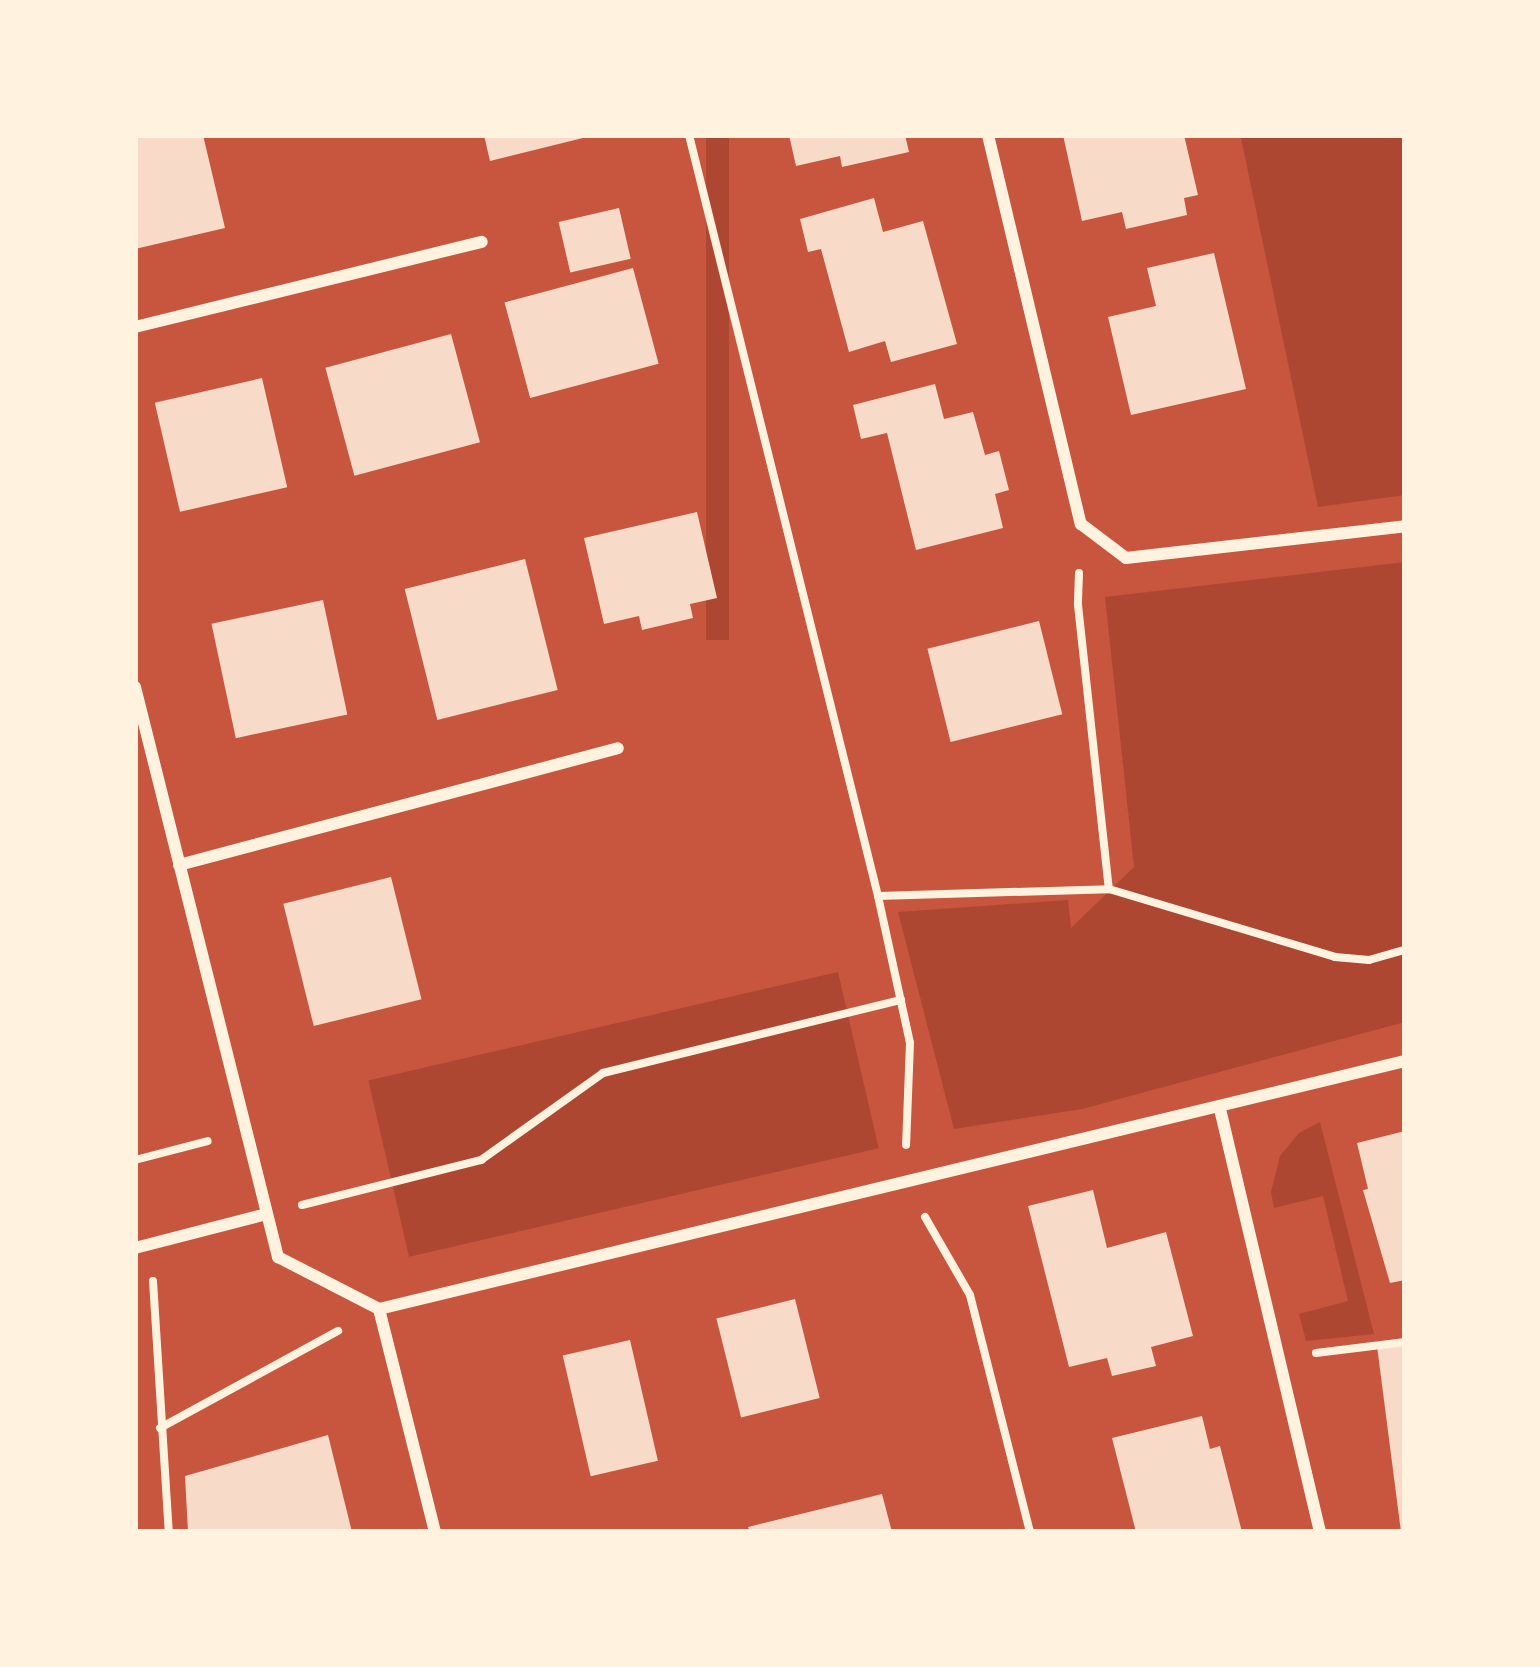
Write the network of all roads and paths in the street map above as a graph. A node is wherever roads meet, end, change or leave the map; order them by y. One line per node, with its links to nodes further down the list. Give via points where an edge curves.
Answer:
1 (689, 135): 11 (path)
2 (988, 135): 5 (street)
3 (482, 242): 4 (street)
4 (135, 327)
5 (1082, 524): 6 (street, via 1126,558); 10 (path, via 1078,605)
6 (1405, 526)
7 (135, 687): 9 (street)
8 (618, 748): 9 (street)
9 (179, 865): 16 (street)
10 (1109, 889): 11 (path); 12 (path, via 1335,957 1369,960)
11 (878, 896): 13 (path)
12 (1405, 950)
13 (901, 1000): 18 (path, via 910,1043 904,1134); 19 (path, via 603,1073 481,1160)
14 (1405, 1061): 15 (street)
15 (1220, 1109): 18 (street); 24 (street)
16 (244, 1132): 17 (path); 19 (street)
17 (135, 1160)
18 (914, 1181): 22 (street); 28 (path, via 928,1232 970,1295)
19 (266, 1214): 20 (street); 22 (street, via 278,1257)
20 (151, 1244): 21 (street); 25 (path)
21 (135, 1248)
22 (379, 1309): 25 (path); 27 (street)
23 (1405, 1342): 24 (path)
24 (1279, 1358): 29 (street)
25 (160, 1427): 26 (path)
26 (169, 1532)
27 (435, 1532)
28 (1030, 1532)
29 (1320, 1532)

